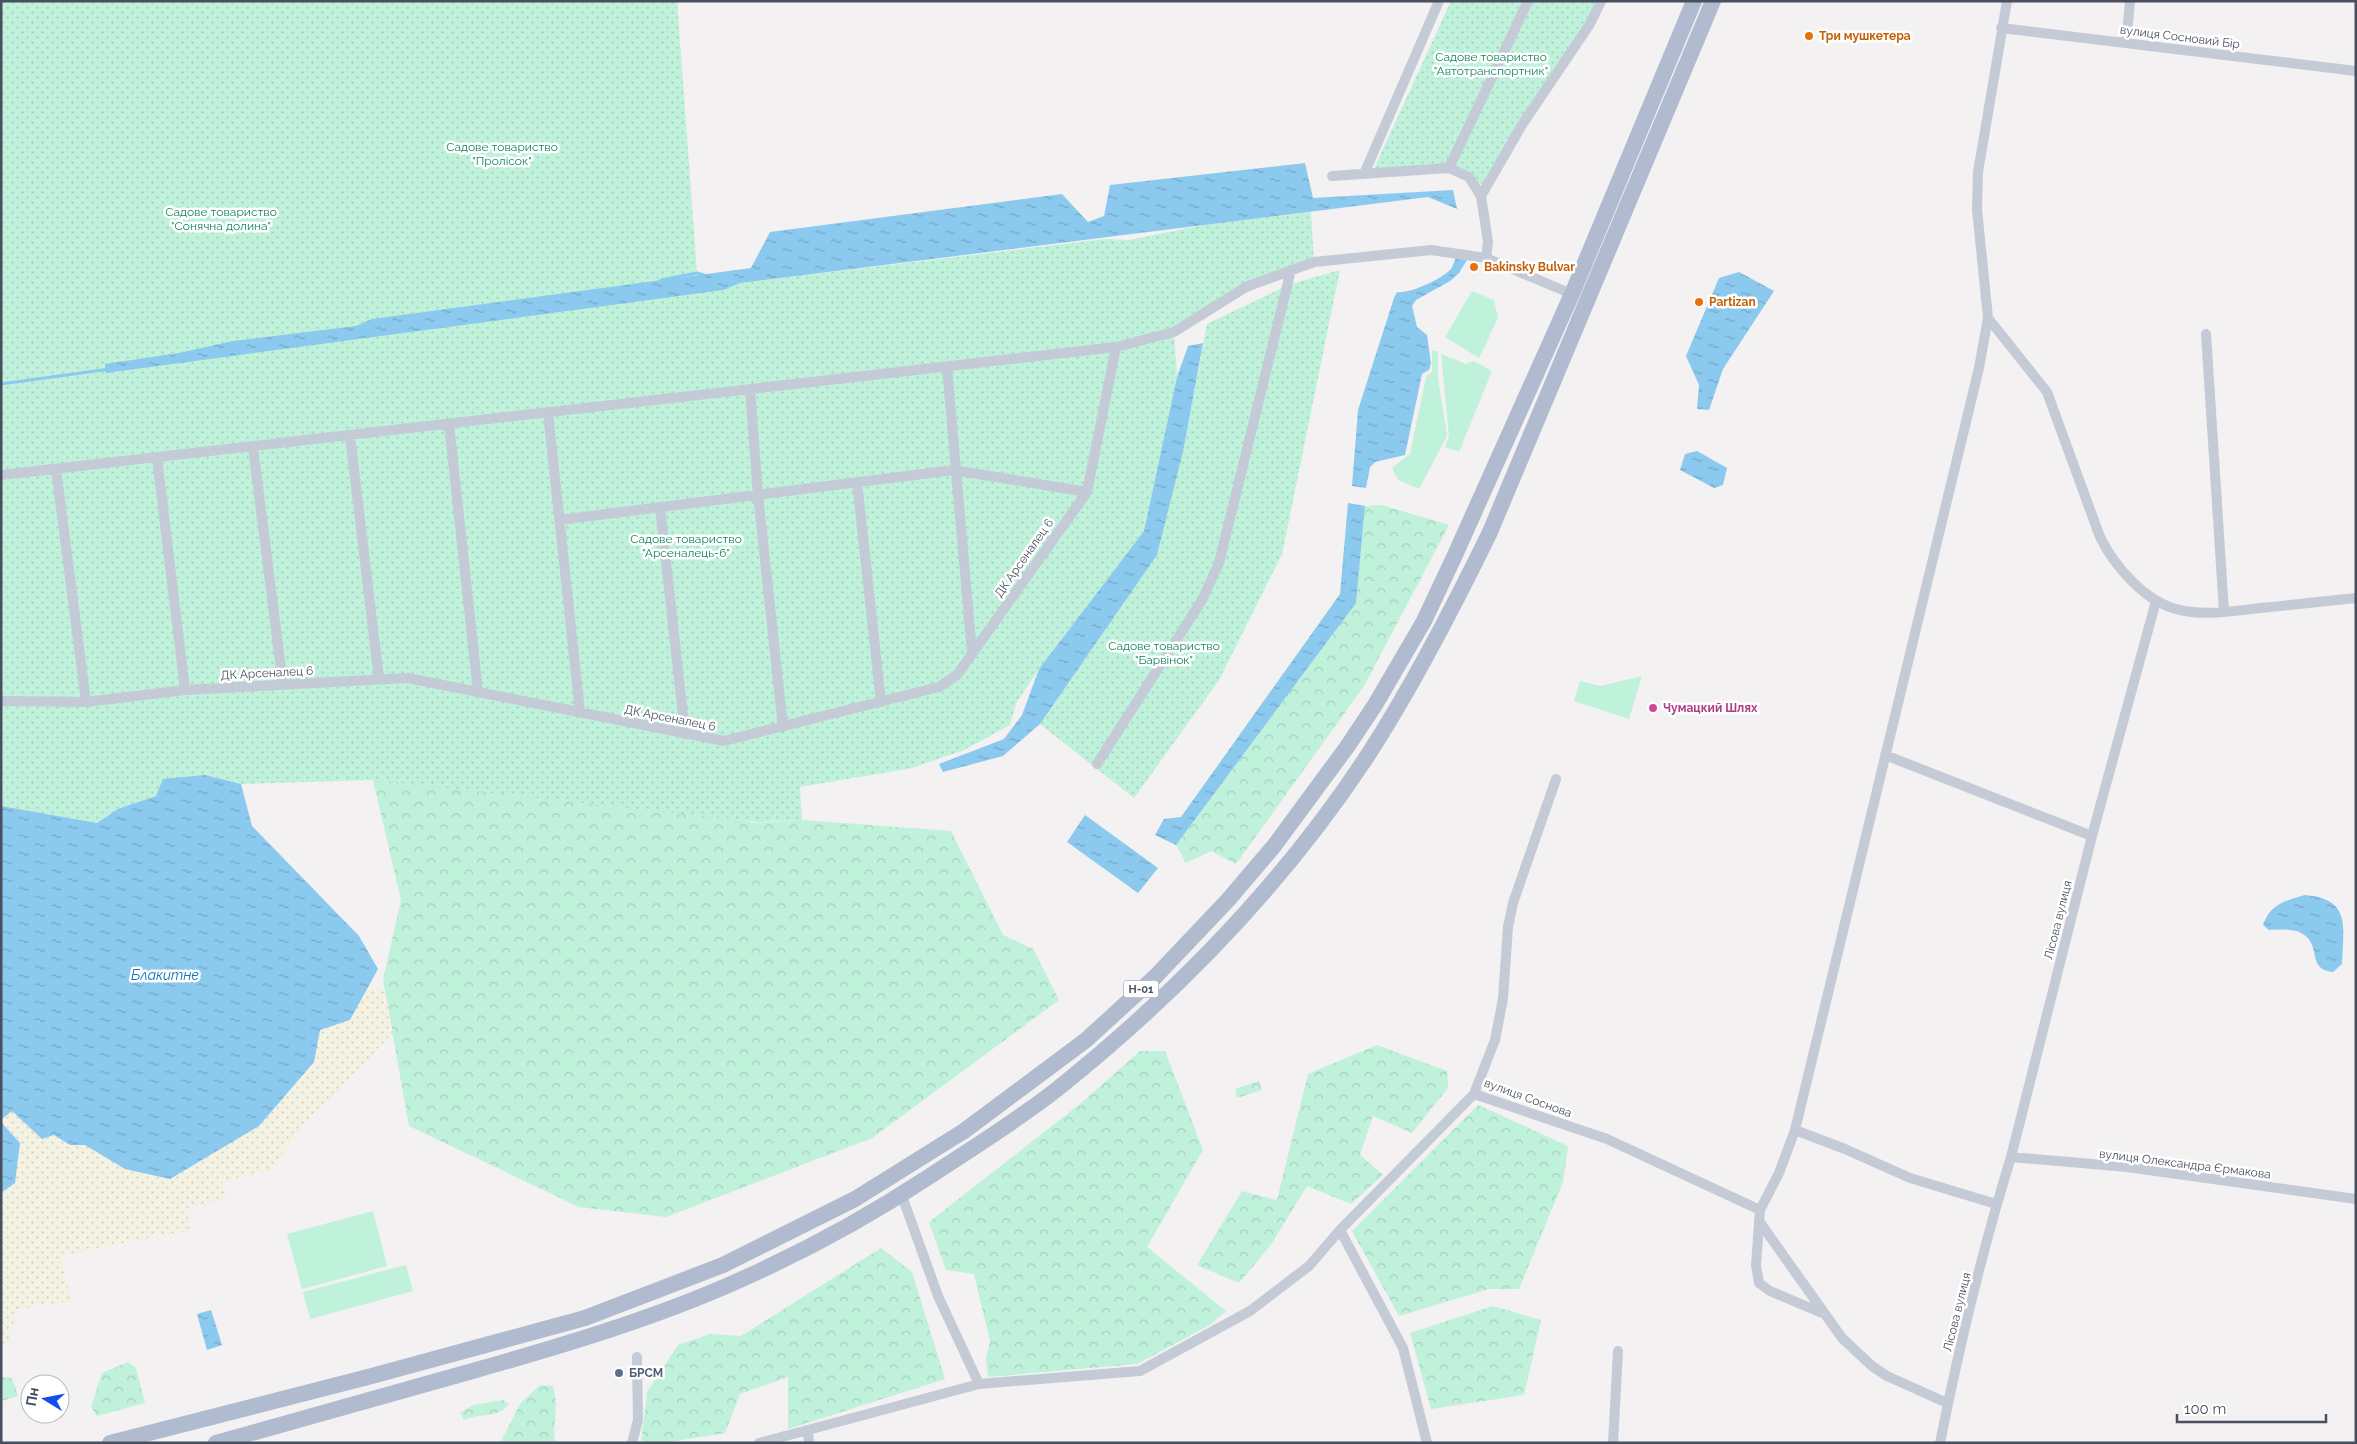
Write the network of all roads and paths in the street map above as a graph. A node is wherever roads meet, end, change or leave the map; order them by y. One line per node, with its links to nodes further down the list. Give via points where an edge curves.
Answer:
1 (1439, 1): 12 (street)
2 (1528, 1): 11 (street)
3 (1601, 1): 14 (street, via 1590,24 1522,124)
4 (1694, 1): 17 (main road, Н-01)
5 (1713, 1): 57 (main road, Н-01, via 1490,532 1449,615 1367,756 1267,888 1151,1010 1054,1091)
6 (2007, 1): 8 (street)
7 (2130, 1): 9 (street)
8 (2002, 28): 9 (street, вулиця Сосновий Бір); 18 (street, via 1978,172 1977,209)
9 (2126, 43): 10 (street, вулиця Сосновий Бір)
10 (2356, 71)
11 (1449, 168): 12 (street); 14 (street, via 1470,177)
12 (1364, 174): 13 (street)
13 (1332, 176)
14 (1481, 196): 15 (street, via 1488,242)
15 (1486, 258): 16 (street, via 1431,250 1314,262); 17 (street)
16 (1291, 270): 20 (street, via 1246,287 1174,332); 51 (street, via 1219,564 1202,600)
17 (1572, 294): 68 (main road, Н-01, via 1424,621 1347,747 1274,846 1228,900 1155,977 1086,1040 956,1136 855,1198 723,1265 585,1318 368,1378)
18 (1988, 318): 37 (street, via 2047,392 2108,554); 50 (street, via 1977,377)
19 (2206, 334): 38 (street)
20 (1116, 348): 21 (street); 32 (street, ДК Арсеналец 6)
21 (947, 367): 22 (street); 29 (street)
22 (750, 390): 23 (street); 33 (street)
23 (548, 413): 24 (street); 35 (street)
24 (449, 424): 25 (street); 43 (street)
25 (350, 436): 26 (street); 40 (street)
26 (253, 447): 27 (street); 41 (street)
27 (158, 458): 28 (street); 42 (street)
28 (56, 469): 30 (street); 45 (street)
29 (954, 470): 31 (street); 32 (street); 39 (street)
30 (1, 475)
31 (857, 482): 33 (street); 46 (street)
32 (1087, 492): 39 (street, ДК Арсеналец 6)
33 (758, 495): 34 (street); 48 (street)
34 (660, 507): 35 (street); 49 (street)
35 (558, 520): 47 (street)
36 (2356, 598): 38 (street)
37 (2156, 601): 38 (street, via 2179,610); 53 (street, Лісова вулиця)
38 (2224, 612)
39 (972, 653): 46 (street, ДК Арсеналец 6, via 957,675 939,687)
40 (379, 679): 41 (street, ДК Арсеналец 6); 43 (street, ДК Арсеналец 6, via 408,678)
41 (283, 685): 42 (street, ДК Арсеналец 6)
42 (185, 690): 45 (street, ДК Арсеналец 6)
43 (478, 692): 47 (street, ДК Арсеналец 6)
44 (1, 701): 45 (street, ДК Арсеналец 6)
45 (86, 702)
46 (881, 702): 48 (street, ДК Арсеналец 6)
47 (580, 712): 49 (street, ДК Арсеналец 6)
48 (783, 726): 49 (street, ДК Арсеналец 6, via 724,742)
49 (686, 734)
50 (1885, 755): 53 (street); 55 (street)
51 (1097, 764)
52 (1556, 779): 54 (street, вулиця Соснова, via 1513,903 1502,1007 1495,1040)
53 (2092, 836): 56 (street, Лісова вулиця)
54 (1474, 1094): 60 (street, вулиця Соснова, via 1608,1139); 61 (street)
55 (1795, 1130): 59 (street, via 1910,1178); 60 (street)
56 (2011, 1158): 58 (street, вулиця Олександра Єрмакова, via 2127,1167); 59 (street, Лісова вулиця)
57 (902, 1196): 65 (street, via 938,1296); 69 (main road, Н-01, via 740,1280 609,1330)
58 (2356, 1199)
59 (1996, 1204): 66 (street, Лісова вулиця)
60 (1760, 1215): 62 (street); 62 (street, via 1756,1265 1759,1283)
61 (1340, 1230): 65 (street, via 1309,1266 1250,1312 1140,1371); 73 (street, via 1403,1348)
62 (1822, 1313): 66 (street, via 1842,1338 1872,1366)
63 (1618, 1351): 74 (street)
64 (637, 1357): 70 (street, via 638,1420)
65 (979, 1384): 67 (street)
66 (1947, 1403): 75 (street, Лісова вулиця)
67 (808, 1430): 71 (street); 72 (street)
68 (110, 1443)
69 (216, 1443)
70 (632, 1443)
71 (759, 1443)
72 (809, 1443)
73 (1427, 1443)
74 (1613, 1443)
75 (1940, 1443)

